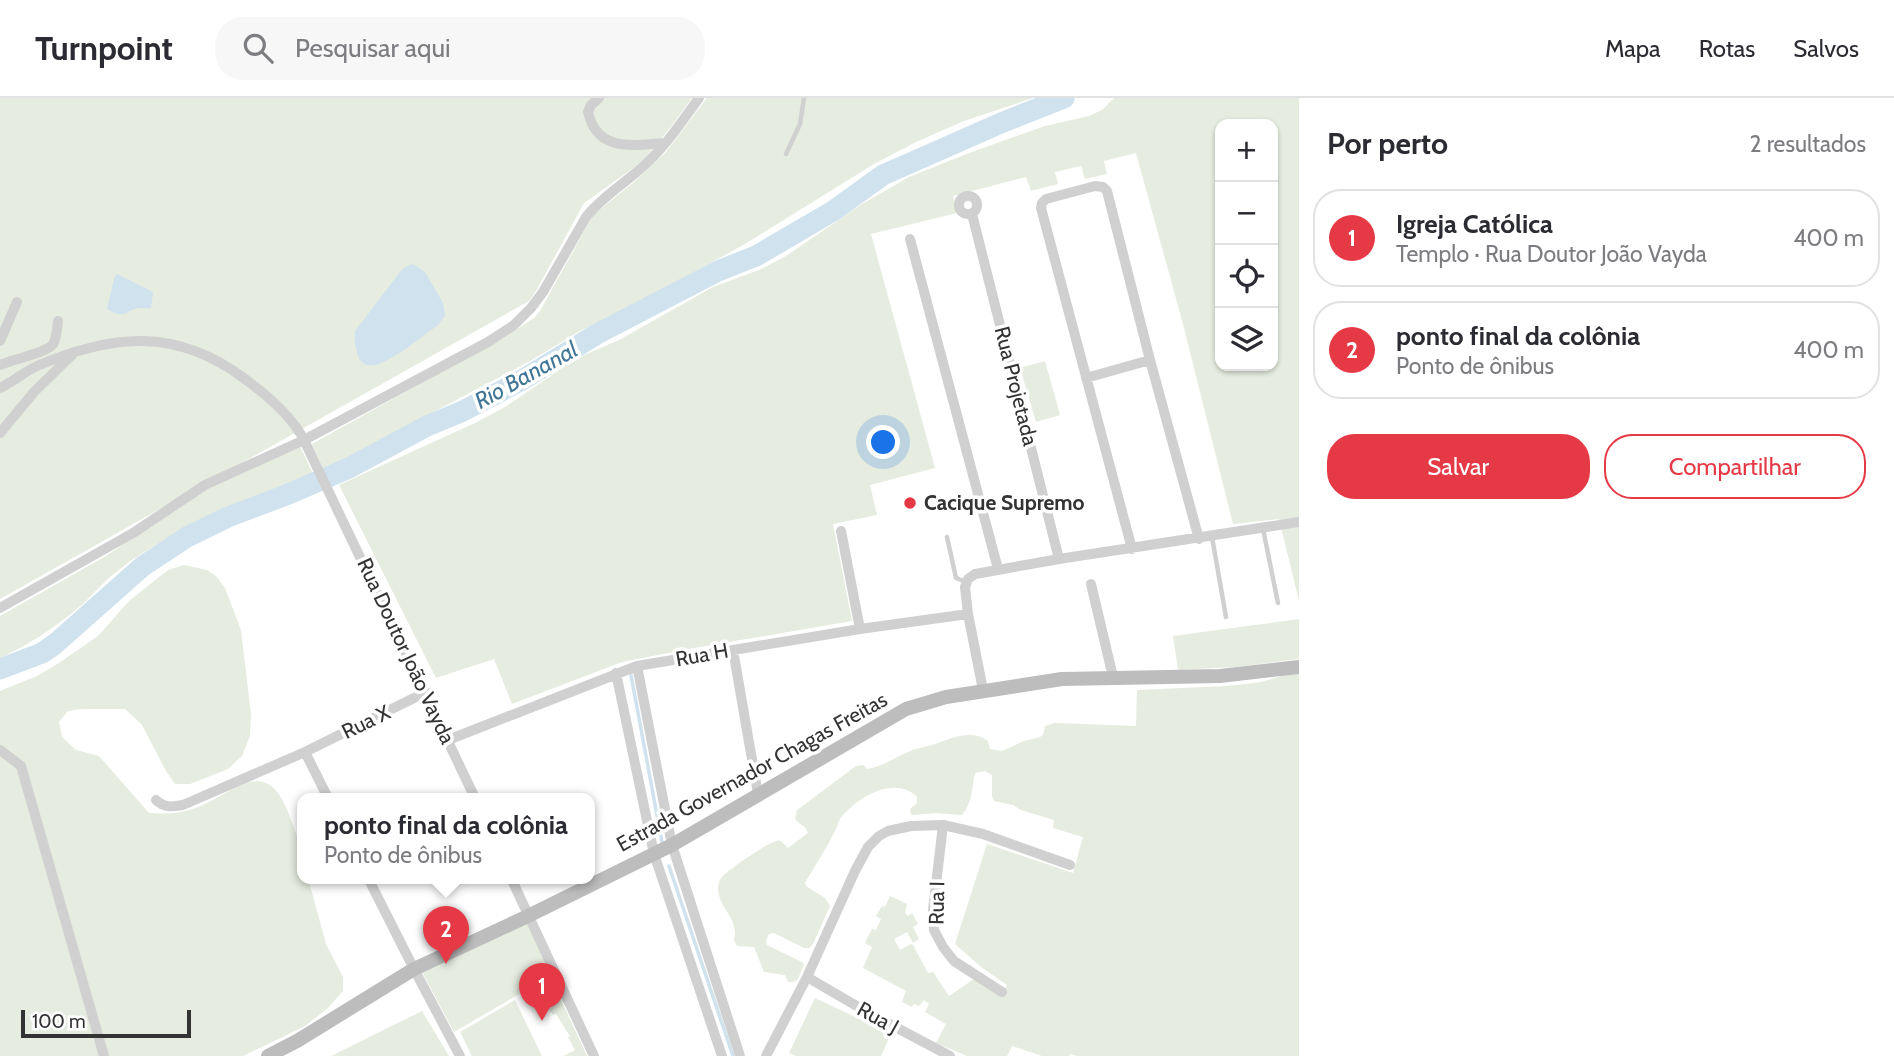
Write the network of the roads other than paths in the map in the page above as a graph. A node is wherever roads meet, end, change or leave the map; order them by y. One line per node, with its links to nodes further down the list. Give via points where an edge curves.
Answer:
1 (599, 98): 4 (street, via 588,112 606,139 628,146)
2 (699, 98): 4 (street)
3 (804, 98): 5 (lane, via 800,124)
4 (665, 143): 17 (street, via 593,208 538,300 514,326)
5 (786, 154)
6 (972, 214): 25 (street, Rua Projetada)
7 (910, 239): 26 (street)
8 (17, 302): 10 (street)
9 (58, 321): 13 (street, via 50,348)
10 (0, 341)
11 (75, 352): 15 (street, Rua Doutor João Vayda); 16 (street); 17 (street, Rua Doutor João Vayda, via 140,340 205,354 262,393)
12 (1150, 360): 14 (street); 14 (street, via 1107,191 1095,186 1046,199 1041,211); 23 (street)
13 (0, 365)
14 (1086, 378): 24 (street)
15 (0, 388)
16 (0, 433)
17 (304, 440): 30 (street, via 205,485 124,538); 40 (street, Rua Doutor João Vayda)
18 (1299, 523): 19 (street)
19 (1263, 528): 22 (street); 29 (lane)
20 (841, 531): 33 (street)
21 (947, 537): 27 (lane, via 956,578)
22 (1212, 537): 23 (street); 32 (lane)
23 (1199, 539): 24 (street)
24 (1132, 549): 25 (street)
25 (1059, 559): 26 (street)
26 (998, 569): 27 (street, via 979,572)
27 (966, 582): 31 (street)
28 (1091, 584): 38 (street)
29 (1278, 603)
30 (0, 608)
31 (968, 614): 33 (street, Rua H); 39 (street)
32 (1226, 617)
33 (860, 629): 34 (street, Rua H)
34 (733, 650): 35 (street, Rua H); 46 (street)
35 (637, 666): 37 (street, Rua H); 49 (street)
36 (1299, 667): 38 (main road, Estrada Governador Chagas Freitas, via 1220,676)
37 (616, 673): 41 (street, Rua H); 50 (street)
38 (1113, 677): 39 (main road, Estrada Governador Chagas Freitas)
39 (983, 690): 46 (main road, Estrada Governador Chagas Freitas, via 906,709)
40 (426, 692): 41 (street, Rua Doutor João Vayda); 43 (street, Rua X)
41 (448, 740): 45 (street, Rua Doutor João Vayda)
42 (0, 750): 60 (street, via 22,766)
43 (306, 752): 44 (street); 47 (street, Rua X, via 183,805 171,807)
44 (326, 793)
45 (473, 793)
46 (758, 794): 49 (main road, Estrada Governador Chagas Freitas)
47 (156, 800)
48 (943, 825): 51 (street); 58 (street, via 892,830 871,843); 59 (street, Rua I, via 934,930 954,961)
49 (672, 845): 50 (main road, Estrada Governador Chagas Freitas); 65 (street)
50 (654, 854): 52 (main road, Estrada Governador Chagas Freitas); 64 (street)
51 (1070, 865)
52 (595, 883)
53 (371, 884): 57 (street)
54 (514, 884): 56 (street)
55 (593, 884): 56 (main road, Estrada Governador Chagas Freitas)
56 (528, 916): 57 (main road, Estrada Governador Chagas Freitas); 63 (street)
57 (414, 969): 61 (main road, Estrada Governador Chagas Freitas); 62 (street)
58 (807, 977): 66 (street); 67 (street, Rua J)
59 (1002, 992)
60 (104, 1056)
61 (268, 1056)
62 (460, 1056)
63 (594, 1056)
64 (722, 1056)
65 (740, 1056)
66 (766, 1056)
67 (950, 1056)

